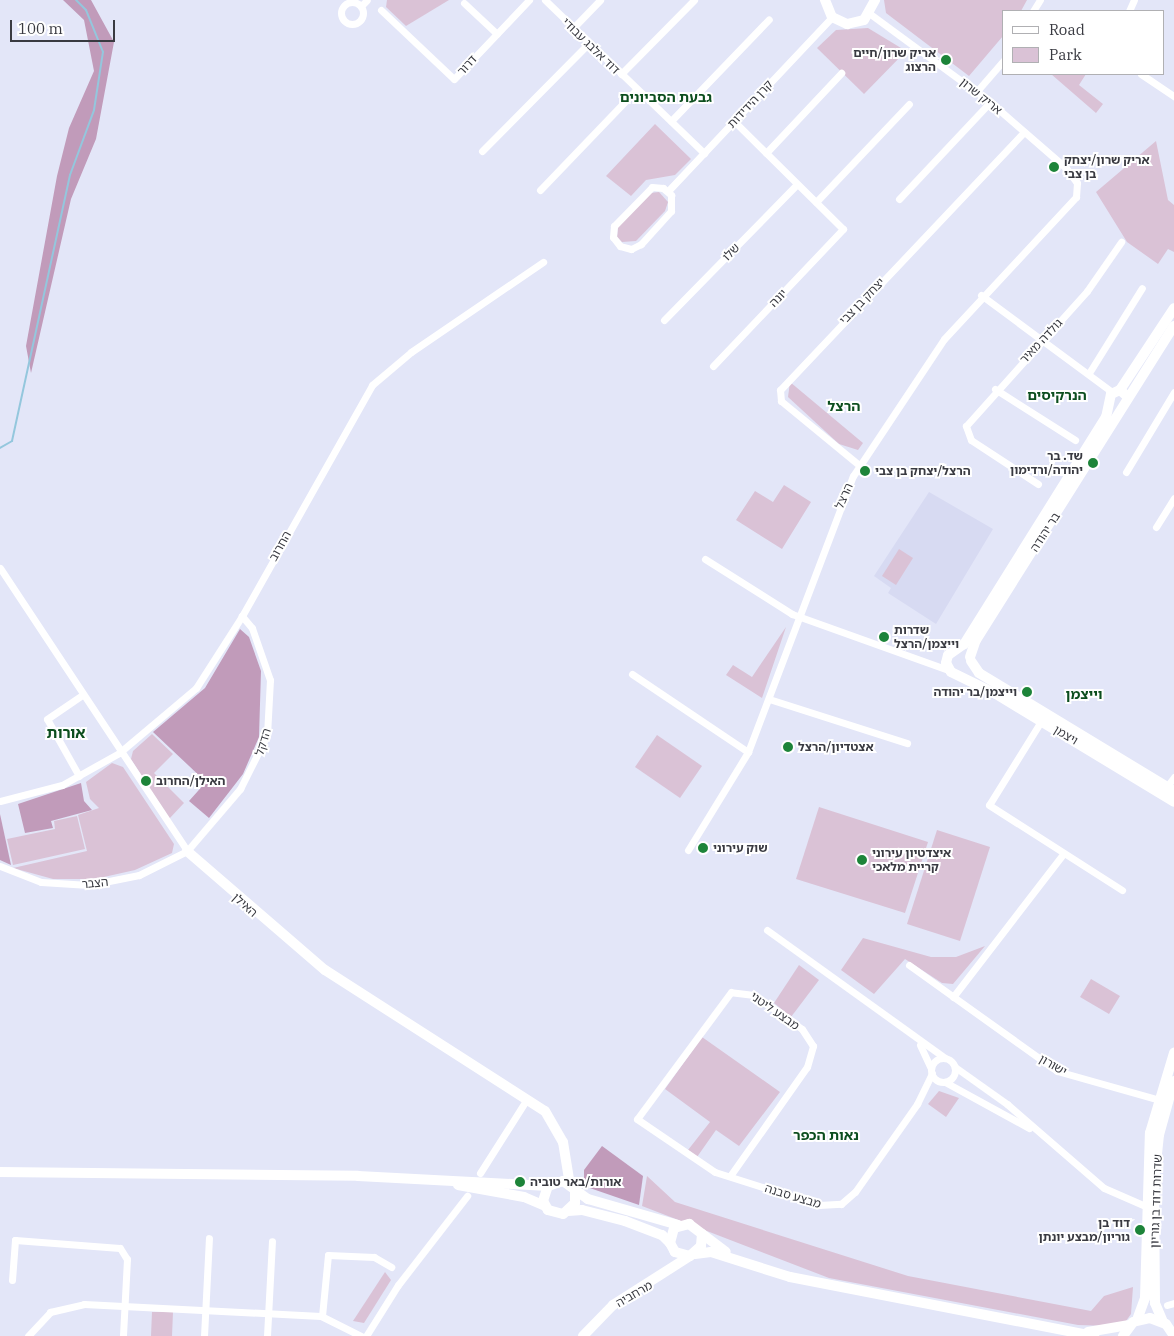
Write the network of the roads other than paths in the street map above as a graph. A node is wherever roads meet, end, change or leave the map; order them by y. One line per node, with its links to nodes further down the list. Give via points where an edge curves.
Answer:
1 (367, 0): 9 (street)
2 (529, 0): 15 (street, דרור)
3 (545, 0): 14 (street, דוד אלבג עבודי)
4 (600, 0): 14 (street)
5 (694, 0): 19 (street)
6 (824, 0): 12 (street)
7 (875, 0): 11 (street)
8 (464, 3): 15 (street)
9 (361, 6)
10 (381, 10): 15 (street, דרור, via 454,79)
11 (870, 14): 12 (street, via 847,24); 22 (street, אריק שרון)
12 (832, 17): 26 (street, קרן הידידות)
13 (770, 19): 27 (street)
14 (573, 28): 16 (street, דוד אלבג עבודי)
15 (497, 34)
16 (589, 43): 19 (street, דוד אלבג עבודי); 29 (street)
17 (1002, 62): 22 (street)
18 (841, 73): 31 (street)
19 (621, 74): 21 (street, דוד אלבג עבודי)
20 (1142, 75): 23 (street)
21 (637, 89): 27 (street, דוד אלבג עבודי); 33 (street)
22 (977, 91): 24 (street, אריק שרון)
23 (1174, 96)
24 (990, 102): 28 (street, אריק שרון); 36 (street)
25 (909, 104): 37 (street)
26 (734, 121): 30 (street, קרן הידידות); 31 (street)
27 (671, 122): 30 (street, דוד אלבג עבודי)
28 (1024, 132): 34 (street, אריק שרון, via 1074,176); 55 (street, יצחק בן צבי, via 780,390 782,400)
29 (482, 152)
30 (704, 153): 35 (street, קרן הידידות)
31 (766, 153): 32 (street)
32 (798, 184): 37 (street); 43 (street, שלו)
33 (540, 190)
34 (1078, 190): 41 (street, הרצל, via 1073,203)
35 (668, 191): 35 (street, via 647,189 616,222 612,232 620,246 631,249 641,244 668,215 673,200)
36 (899, 199)
37 (816, 202): 47 (street, יונה, via 843,229)
38 (1121, 242): 45 (street, גולדה מאיר, via 1087,291)
39 (543, 262): 62 (street, החרוב, via 411,352 372,385)
40 (1142, 288): 48 (street)
41 (981, 295): 45 (street); 55 (street, הרצל, via 944,339)
42 (1174, 308): 51 (street)
43 (664, 320)
44 (1174, 326): 46 (street)
45 (1042, 341): 48 (street); 49 (street, גולדה מאיר)
46 (1170, 341): 51 (street)
47 (713, 366)
48 (1088, 373): 51 (street)
49 (995, 389): 54 (street); 57 (street, גולדה מאיר, via 970,418 966,433 971,440)
50 (1174, 392): 56 (street)
51 (1120, 393): 52 (street, בר יהודה); 53 (street, בר יהודה)
52 (1110, 403): 53 (street); 64 (street, בר יהודה, via 1106,418 964,644)
53 (1122, 407): 66 (street, בר יהודה, via 976,640)
54 (1075, 440)
55 (859, 465): 63 (street, הרצל)
56 (1126, 472)
57 (1038, 484)
58 (1174, 498): 59 (street)
59 (1156, 526)
60 (705, 559): 63 (street, ויצמן)
61 (0, 568): 69 (street, האילן)
62 (242, 616): 74 (street, החרוב, via 196,688); 81 (street, הדקל, via 252,628 270,680 267,735 240,789)
63 (797, 617): 65 (street, ויצמן); 70 (street, הרצל)
64 (951, 652): 65 (street, ויצמן); 66 (street, ויצמן); 67 (street, via 946,664)
65 (920, 657): 67 (street, ויצמן)
66 (970, 659): 67 (street, via 964,673); 71 (street, ויצמן, via 980,673)
67 (954, 673): 71 (street, ויצמן)
68 (632, 674): 73 (street)
69 (82, 695): 74 (street, האילן); 75 (street, via 47,719)
70 (769, 699): 72 (street); 73 (street, הרצל)
71 (1044, 716): 77 (street, ויצמן); 82 (street, via 989,805)
72 (907, 743)
73 (748, 752): 80 (street, הרצל)
74 (119, 753): 75 (street, החרוב); 81 (street, האילן)
75 (79, 776): 78 (street, החרוב, via 49,789)
76 (1174, 777): 77 (street)
77 (1168, 790): 79 (street, ויצמן)
78 (0, 801)
79 (1174, 802)
80 (688, 850)
81 (187, 852): 83 (street, הצבר, via 139,874 89,885 41,882); 95 (street, האילן, via 324,970)
82 (1063, 854): 84 (street); 87 (street)
83 (0, 866)
84 (1122, 890)
85 (766, 930): 88 (street)
86 (909, 965): 87 (street, ישורון)
87 (953, 997): 96 (street, ישורון, via 1057,1071)
88 (910, 1036): 90 (street); 92 (street, via 924,1051)
89 (1174, 1053): 96 (street, שדרות דוד בן גוריון)
90 (945, 1058): 91 (street); 92 (street, via 936,1060)
91 (955, 1067): 94 (street, via 952,1077); 99 (street)
92 (931, 1072): 94 (street); 97 (street, מבצע סבנה)
93 (1174, 1081): 96 (street, שדרות דוד בן גוריון)
94 (943, 1082): 97 (street, מבצע סבנה); 99 (street)
95 (527, 1099): 100 (street, האילן, via 556,1124); 102 (street)
96 (1163, 1101): 109 (street, שדרות דוד בן גוריון)
97 (917, 1104): 104 (street, מבצע סבנה, via 855,1192 841,1204 819,1205)
98 (637, 1119): 104 (street, מבצע סבנה, via 698,1163); 104 (street, מבצע ליטני, via 726,996 742,991 802,1030 811,1040 813,1053)
99 (1058, 1148): 109 (street, via 1104,1188)
100 (564, 1160): 105 (street); 106 (street, האילן)
101 (0, 1172): 103 (street)
102 (480, 1174)
103 (358, 1176): 105 (street); 108 (street, via 466,1186)
104 (730, 1176)
105 (551, 1184): 106 (street); 108 (street)
106 (573, 1189): 110 (street); 111 (street)
107 (467, 1196): 133 (street, via 397,1287)
108 (545, 1206): 110 (street, via 558,1214)
109 (1150, 1208): 125 (street, שדרות דוד בן גוריון, via 1145,1298); 126 (street, שדרות דוד בן גוריון, via 1155,1304)
110 (568, 1211): 115 (street, via 582,1210 625,1221 662,1235)
111 (678, 1225): 112 (street, via 690,1224); 115 (street, מרחביה)
112 (702, 1234): 116 (street); 117 (street)
113 (209, 1238): 122 (street)
114 (272, 1241): 123 (street)
115 (671, 1246): 116 (street); 119 (street, מרחביה)
116 (692, 1255): 117 (street, via 711,1252); 119 (street, מרחביה)
117 (754, 1265): 127 (street, via 790,1277)
118 (391, 1267): 124 (street, via 374,1256 328,1256)
119 (666, 1275): 134 (street, מרחביה, via 613,1305)
120 (12, 1280): 121 (street, via 15,1240 116,1246 125,1251 127,1259)
121 (124, 1305): 122 (street); 128 (street, via 66,1306 42,1317); 129 (street)
122 (205, 1309): 123 (street); 130 (street)
123 (268, 1312): 124 (street); 131 (street)
124 (322, 1316): 132 (street)
125 (1133, 1323): 126 (street); 127 (street, via 1115,1331); 136 (street, שדרות דוד בן גוריון)
126 (1170, 1328)
127 (1082, 1332): 135 (street)
128 (28, 1336)
129 (123, 1336)
130 (204, 1336)
131 (267, 1336)
132 (361, 1336)
133 (366, 1336)
134 (583, 1336)
135 (1094, 1336)
136 (1123, 1336)

